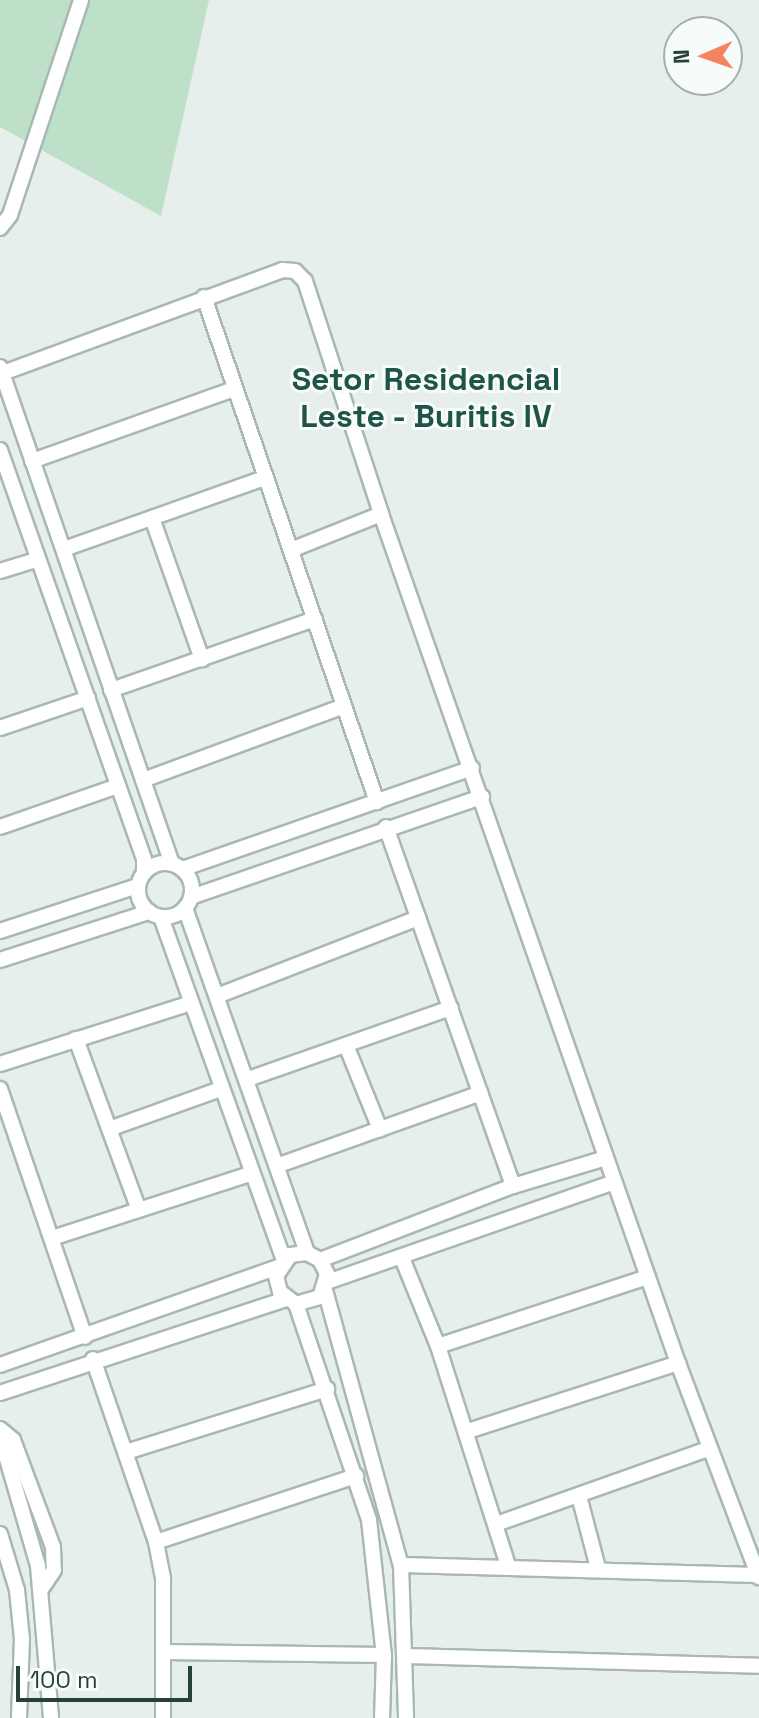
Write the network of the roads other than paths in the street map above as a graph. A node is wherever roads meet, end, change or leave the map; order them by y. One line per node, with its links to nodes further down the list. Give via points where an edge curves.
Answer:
1 (81, 0): 2 (street, via 10,215)
2 (0, 228)
3 (204, 297): 4 (street); 5 (street); 10 (street, via 282,270 295,271 305,281)
4 (1, 371): 7 (street)
5 (234, 389): 7 (street); 9 (street)
6 (0, 450): 8 (street)
7 (32, 461): 12 (street)
8 (3, 470): 14 (street)
9 (265, 478): 11 (street); 13 (street)
10 (381, 514): 13 (street); 22 (street)
11 (152, 518): 12 (street); 17 (street)
12 (64, 549): 18 (street)
13 (291, 550): 16 (street)
14 (36, 560): 15 (street); 19 (street)
15 (0, 571)
16 (315, 619): 17 (street); 20 (street)
17 (202, 659): 18 (street)
18 (111, 690): 23 (street)
19 (88, 698): 21 (street); 24 (street)
20 (344, 706): 23 (street); 26 (street)
21 (0, 727)
22 (472, 768): 25 (street); 26 (street)
23 (143, 780): 29 (street)
24 (118, 786): 27 (street); 30 (street)
25 (482, 797): 28 (street); 48 (street)
26 (377, 802): 29 (street)
27 (0, 827)
28 (386, 827): 31 (street); 33 (street)
29 (177, 866): 30 (street, via 157,864); 31 (street, via 191,881)
30 (141, 879): 32 (street); 34 (street)
31 (188, 902): 32 (street); 36 (street)
32 (155, 914): 35 (street); 37 (street)
33 (418, 918): 36 (street); 38 (street)
34 (0, 931)
35 (0, 960)
36 (217, 996): 42 (street)
37 (191, 1003): 39 (street); 44 (street)
38 (451, 1008): 40 (street); 45 (street)
39 (76, 1039): 41 (street); 46 (street)
40 (346, 1045): 42 (street); 47 (street)
41 (0, 1064)
42 (248, 1079): 49 (street)
43 (0, 1089): 54 (street)
44 (221, 1089): 46 (street); 50 (street)
45 (481, 1093): 47 (street); 52 (street)
46 (109, 1129): 53 (street)
47 (380, 1129): 49 (street)
48 (606, 1158): 51 (street); 52 (street)
49 (279, 1165): 55 (street)
50 (250, 1174): 53 (street); 57 (street)
51 (614, 1182): 56 (street); 58 (street)
52 (513, 1186): 55 (street)
53 (139, 1210): 54 (street)
54 (52, 1238): 61 (street)
55 (314, 1256): 57 (street); 59 (street)
56 (402, 1258): 59 (street); 62 (street)
57 (281, 1264): 60 (street, via 277,1284); 61 (street)
58 (648, 1277): 62 (street); 64 (street)
59 (326, 1286): 60 (street, via 313,1302); 77 (street)
60 (291, 1301): 63 (street); 66 (street)
61 (85, 1337): 65 (street)
62 (438, 1346): 68 (street)
63 (93, 1359): 67 (street); 71 (street)
64 (678, 1363): 68 (street); 70 (street)
65 (0, 1365)
66 (327, 1389): 71 (street); 72 (street)
67 (0, 1393)
68 (468, 1431): 74 (street)
69 (0, 1432): 86 (street, via 42,1588)
70 (708, 1449): 73 (street); 80 (street)
71 (126, 1452): 76 (street)
72 (356, 1476): 76 (street); 82 (street, via 377,1567)
73 (579, 1496): 74 (street); 79 (street)
74 (499, 1523): 78 (street)
75 (1, 1540): 85 (street, via 22,1639)
76 (156, 1542): 81 (street)
77 (401, 1565): 78 (street); 83 (street)
78 (508, 1565): 79 (street)
79 (598, 1568): 80 (street)
80 (759, 1576)
81 (165, 1652): 82 (street); 87 (street)
82 (384, 1655): 88 (street)
83 (407, 1656): 84 (street); 89 (street)
84 (759, 1666)
85 (19, 1718)
86 (51, 1718)
87 (163, 1718)
88 (382, 1718)
89 (406, 1718)

